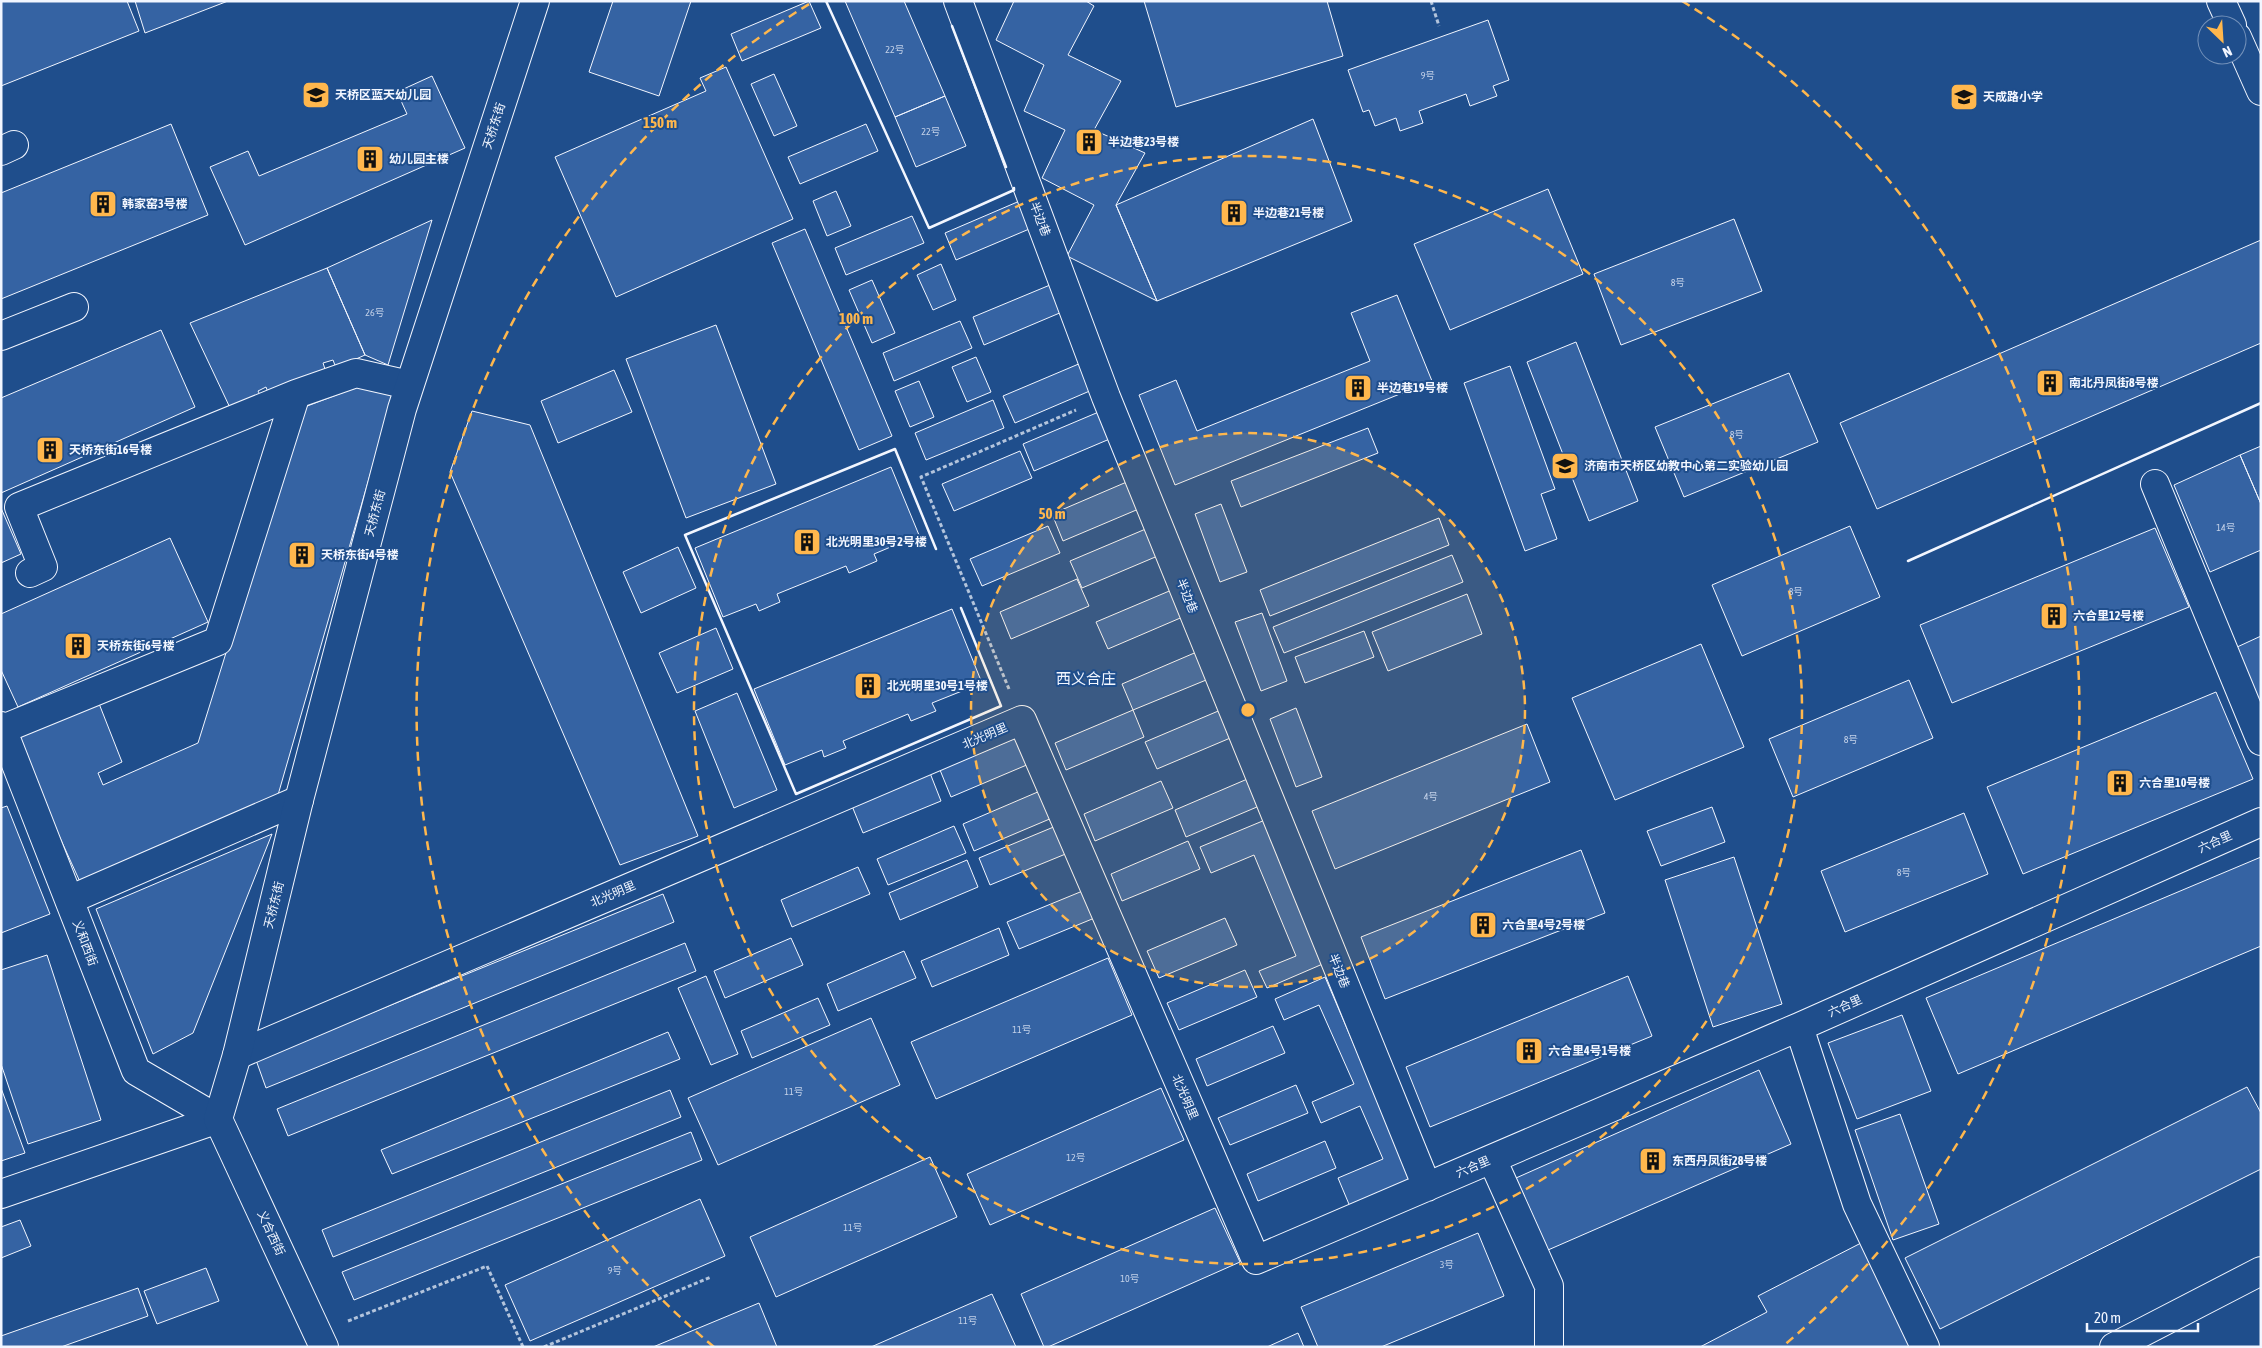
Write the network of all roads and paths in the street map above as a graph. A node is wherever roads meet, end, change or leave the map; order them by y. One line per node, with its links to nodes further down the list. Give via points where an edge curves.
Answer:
1 (535, 1): 11 (street, 天桥东街)
2 (958, 1): 13 (street, 半边巷)
3 (1431, 1): 6 (path)
4 (2221, 1): 5 (street)
5 (2227, 15)
6 (1439, 26)
7 (2247, 60): 8 (street)
8 (2261, 91)
9 (74, 307): 10 (street)
10 (1, 336)
11 (409, 385): 12 (street, via 356,373); 19 (street, 天桥东街)
12 (296, 394): 15 (street, via 19,507 43,567); 17 (street, via 218,641)
13 (1106, 397): 16 (path, via 921,477); 26 (street, 半边巷)
14 (2155, 484): 18 (street)
15 (30, 573)
16 (1022, 720): 23 (street, 北光明里); 26 (street, 北光明里, via 1256,1260)
17 (2, 728): 21 (street, 义和西街)
18 (2261, 741)
19 (300, 800): 21 (street); 23 (street, 天桥东街)
20 (2261, 822): 22 (street, 六合里)
21 (69, 900): 24 (street, 义和西街, via 136,1071)
22 (1799, 1027): 25 (street, 六合里); 34 (street, via 1857,1204)
23 (237, 1055): 24 (street, 天桥东街)
24 (218, 1119): 27 (street); 30 (street, 义合西街)
25 (1492, 1159): 26 (street, 六合里); 33 (street, via 1549,1286)
26 (1427, 1186)
27 (1, 1194)
28 (2261, 1271): 35 (street)
29 (711, 1277): 32 (path)
30 (321, 1340): 31 (path, via 487,1266)
31 (523, 1347)
32 (544, 1347)
33 (1549, 1347)
34 (1925, 1347)
35 (2114, 1347)

